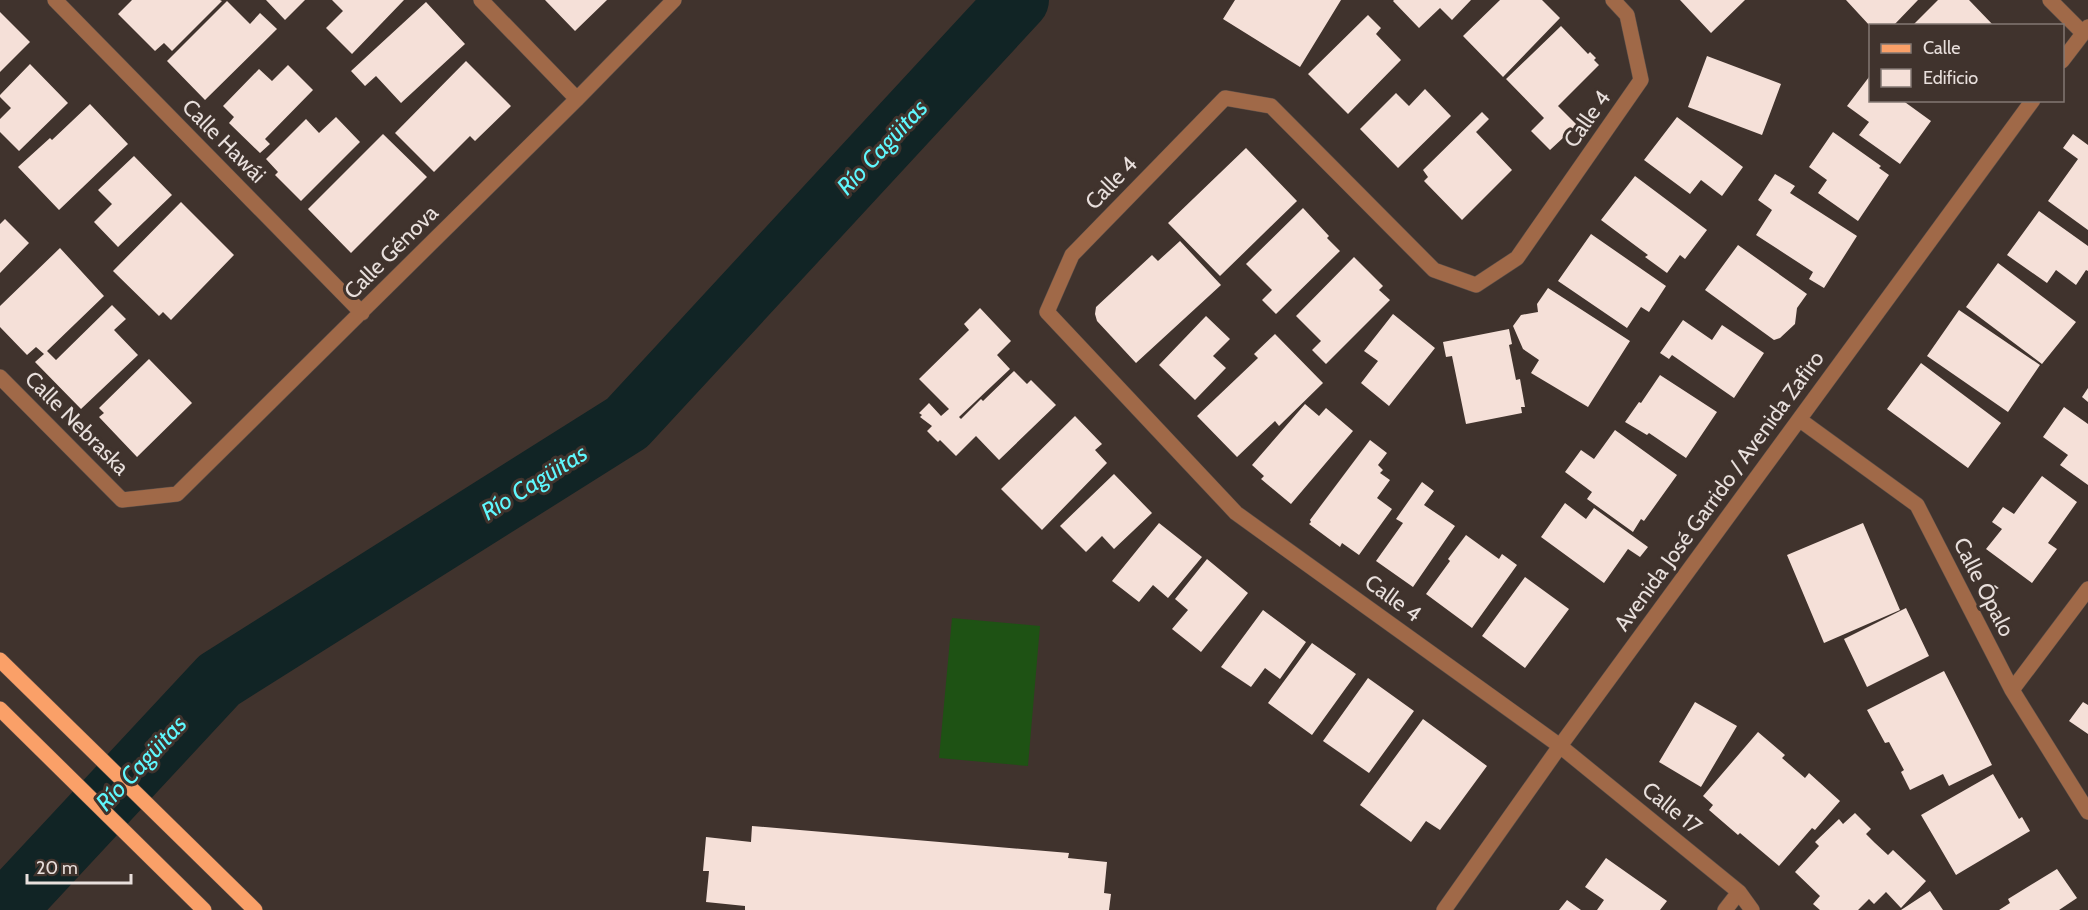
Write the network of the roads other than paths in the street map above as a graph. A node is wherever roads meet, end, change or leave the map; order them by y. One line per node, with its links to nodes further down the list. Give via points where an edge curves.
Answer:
1 (55, 0): 10 (street, Calle Hawái)
2 (481, 0): 8 (street)
3 (674, 0): 8 (street, Calle Génova)
4 (1613, 0): 18 (street, Calle 4, via 1627,15 1641,80 1517,258 1476,285 1434,270 1271,105 1225,98 1072,255 1047,312 1236,513)
5 (2050, 0): 6 (street)
6 (2085, 30): 7 (street)
7 (2064, 58)
8 (577, 99): 10 (street, Calle Génova)
9 (2032, 102): 12 (street, Avenida José Garrido / Avenida Zafiro)
10 (362, 313): 13 (street, Calle Génova, via 177,494)
11 (0, 377): 13 (street, Calle Nebraska)
12 (1800, 420): 16 (street, Calle Ópalo, via 1917,505); 18 (street, Avenida José Garrido / Avenida Zafiro)
13 (122, 501)
14 (2088, 589): 16 (street)
15 (5, 665): 22 (main road)
16 (2012, 690): 19 (street, Calle Ópalo)
17 (0, 709): 21 (main road)
18 (1560, 746): 20 (street, Calle 17); 23 (street, Avenida José Garrido / Avenida Zafiro)
19 (2088, 813)
20 (1739, 892): 24 (street); 25 (street, Calle 17)
21 (204, 910)
22 (255, 910)
23 (1444, 910)
24 (1725, 910)
25 (1752, 910)

